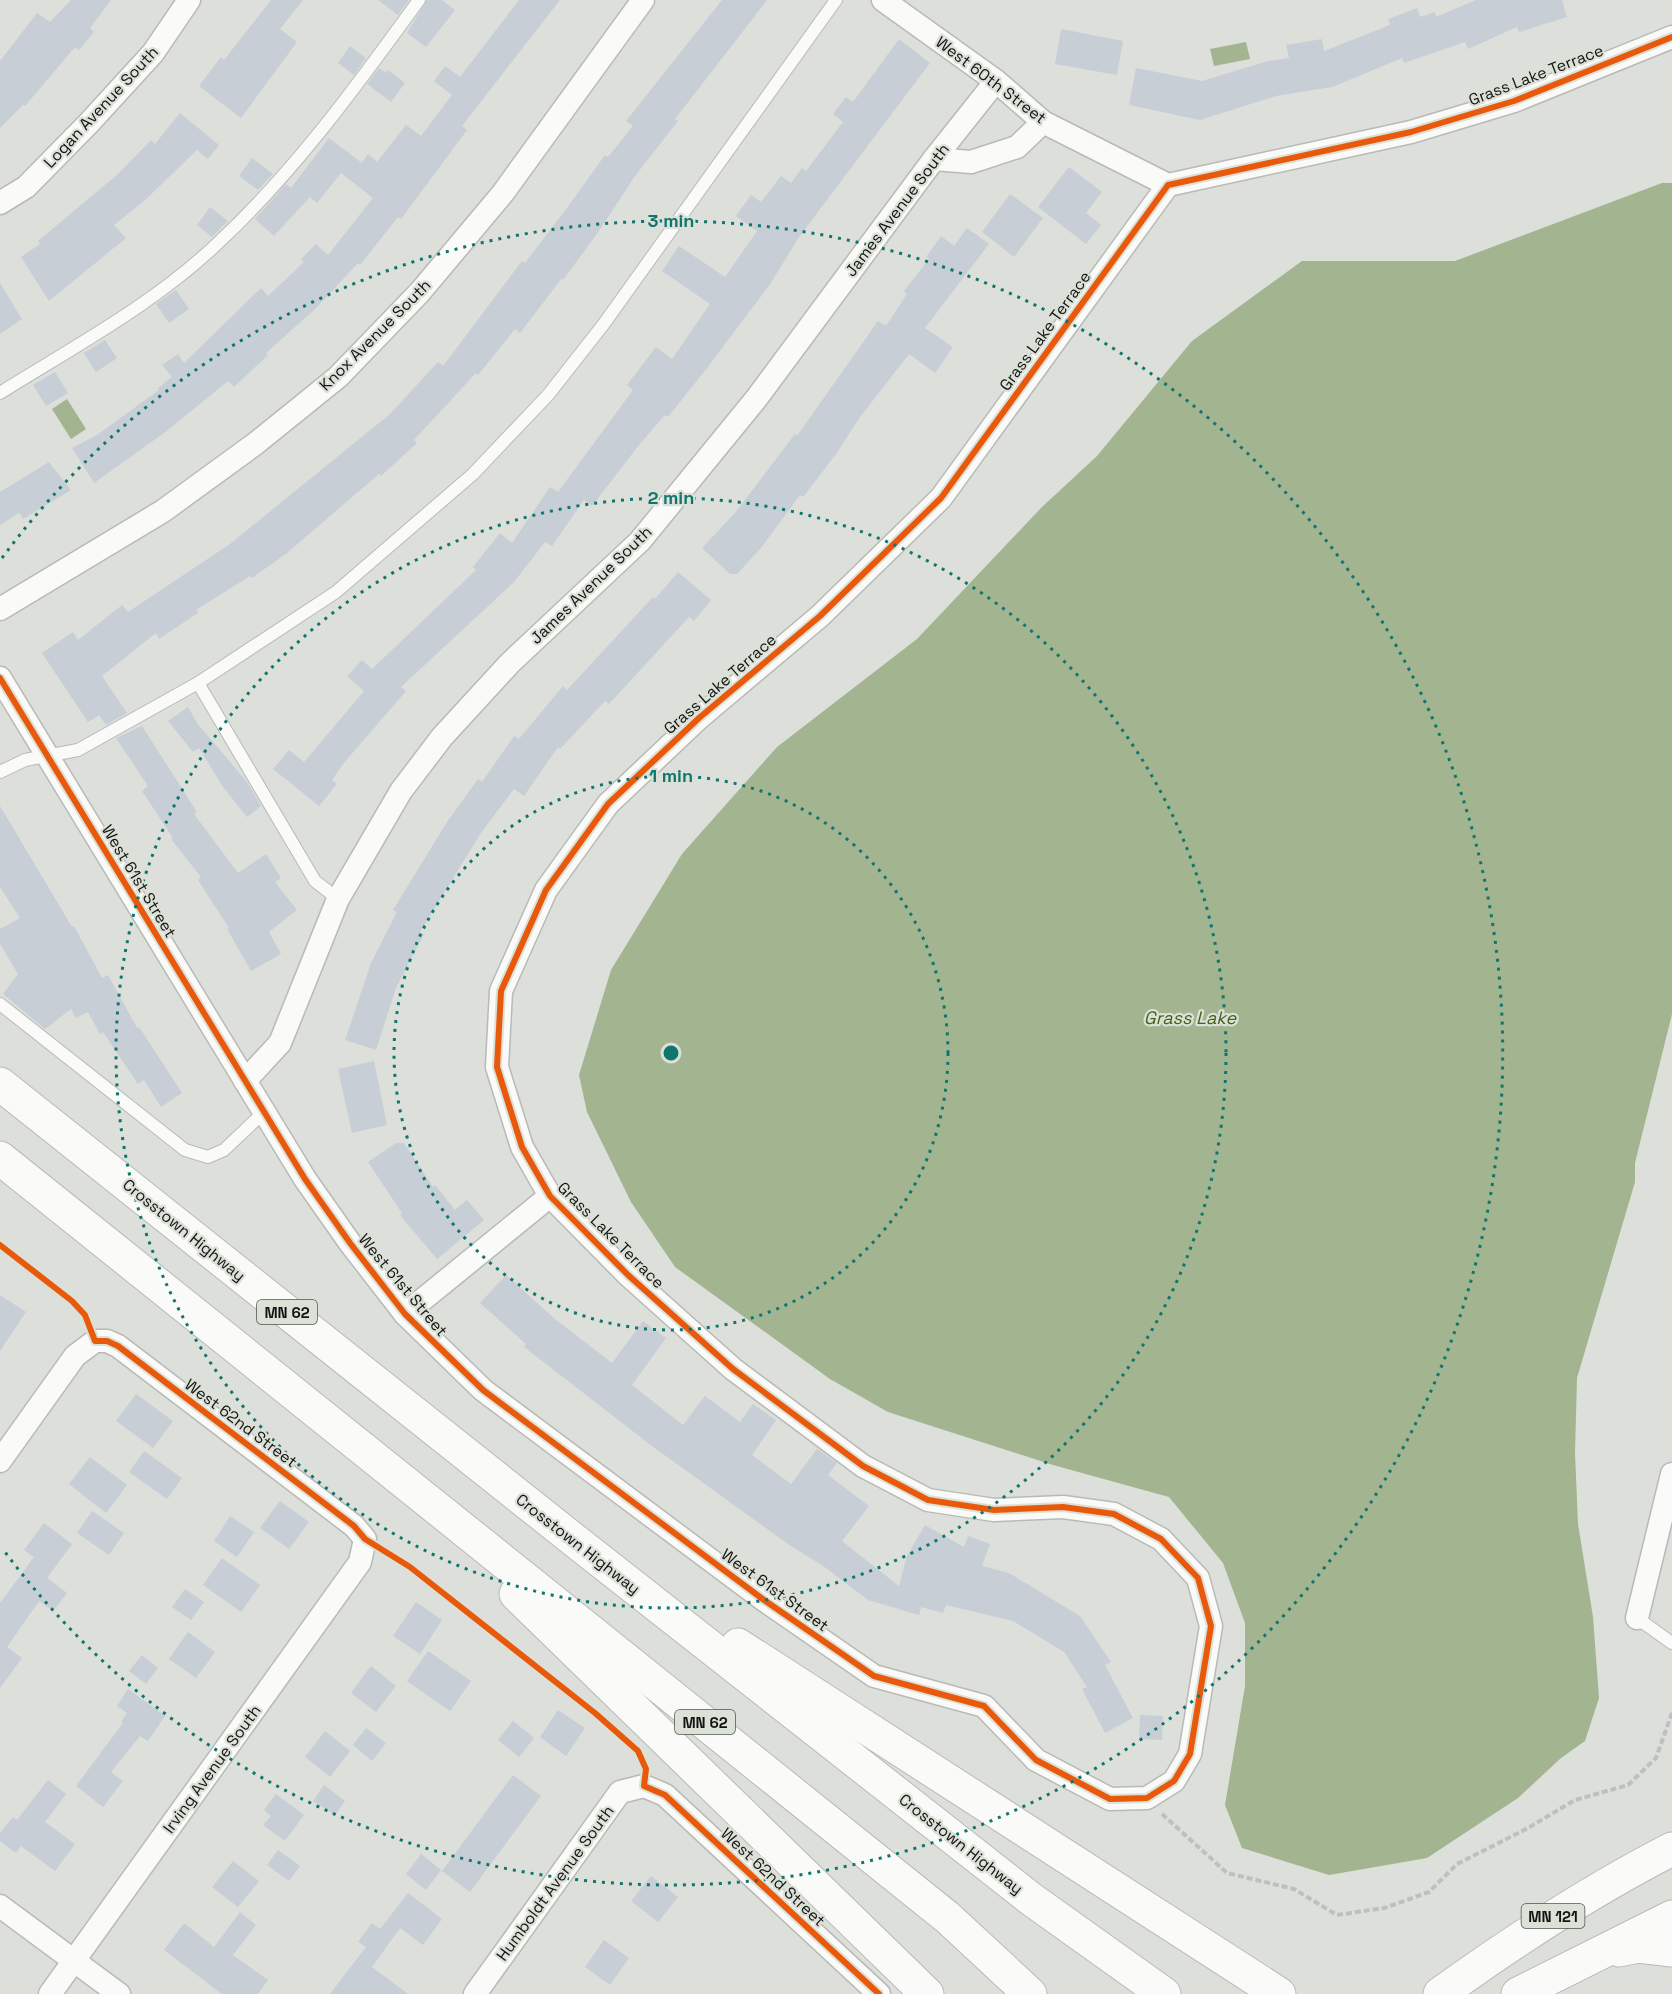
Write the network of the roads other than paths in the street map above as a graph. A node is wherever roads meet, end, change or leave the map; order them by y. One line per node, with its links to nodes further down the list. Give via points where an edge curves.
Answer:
1 (189, 0): 11 (street, Logan Avenue South, via 153,53 117,93 26,187)
2 (419, 0): 12 (lane, via 294,164 220,242 139,306)
3 (643, 0): 13 (street, Knox Avenue South, via 503,193 420,292 338,376 255,444 163,511)
4 (836, 0): 15 (lane, via 548,395 473,474 336,592)
5 (883, 0): 7 (street, West 60th Street)
6 (1672, 36): 10 (street, Grass Lake Terrace, via 1514,101 1411,132)
7 (996, 81): 8 (street, West 60th Street); 9 (street, James Avenue South)
8 (1043, 122): 9 (street, via 1017,147 971,162); 10 (street, West 60th Street)
9 (934, 159): 18 (street, James Avenue South, via 756,399 640,541 510,663 442,737 401,791)
10 (1168, 185): 24 (street, Grass Lake Terrace, via 941,498 820,616 699,718 608,804 546,890 501,991 497,1067 522,1147)
11 (0, 203)
12 (0, 393)
13 (0, 609)
14 (0, 678): 16 (street, West 61st Street)
15 (198, 683): 16 (lane, via 78,750); 18 (lane, via 315,881)
16 (47, 756): 17 (lane, via 25,760); 20 (street, West 61st Street)
17 (0, 772)
18 (338, 899): 20 (street, James Avenue South, via 280,1043)
19 (0, 1004): 22 (lane, via 185,1150 208,1157 224,1150)
20 (245, 1081): 22 (street, West 61st Street)
21 (0, 1084): 31 (highway, Crosstown Highway / MN 62)
22 (263, 1113): 25 (street, West 61st Street, via 350,1243)
23 (0, 1158): 26 (highway, MN 62)
24 (550, 1196): 25 (street, Grass Lake Terrace); 34 (street, Grass Lake Terrace, via 628,1275 733,1369 863,1466 928,1500 994,1510 1063,1507 1114,1514 1161,1539 1198,1578 1211,1626 1190,1754 1174,1781 1147,1798 1110,1799 1036,1760)
25 (405, 1314): 34 (street, West 61st Street, via 483,1390 764,1600 874,1676)
26 (375, 1457): 46 (highway); 47 (highway, MN 62, via 939,1910)
27 (0, 1461): 30 (street, West 62nd Street, via 75,1356 94,1341 107,1341 354,1526)
28 (1672, 1474): 29 (street)
29 (1668, 1517): 32 (street)
30 (365, 1539): 41 (street, Irving Avenue South, via 360,1562)
31 (573, 1540): 48 (highway, Crosstown Highway / MN 62, via 1031,1899); 49 (highway)
32 (1637, 1618): 33 (lane)
33 (1672, 1643)
34 (984, 1706)
35 (644, 1786): 44 (street, Humboldt Avenue South, via 620,1792); 45 (street, West 62nd Street, via 665,1795)
36 (1672, 1850): 50 (highway, MN 121, via 1607,1882 1524,1934)
37 (0, 1906): 41 (street)
38 (1672, 1917): 40 (highway)
39 (1672, 1950): 40 (highway, via 1638,1946)
40 (1593, 1955): 51 (highway)
41 (74, 1961): 42 (street, Irving Avenue South); 43 (street)
42 (50, 1994)
43 (119, 1994)
44 (475, 1994)
45 (879, 1994)
46 (927, 1994)
47 (1030, 1994)
48 (1164, 1994)
49 (1279, 1994)
50 (1440, 1994)
51 (1518, 1994)

